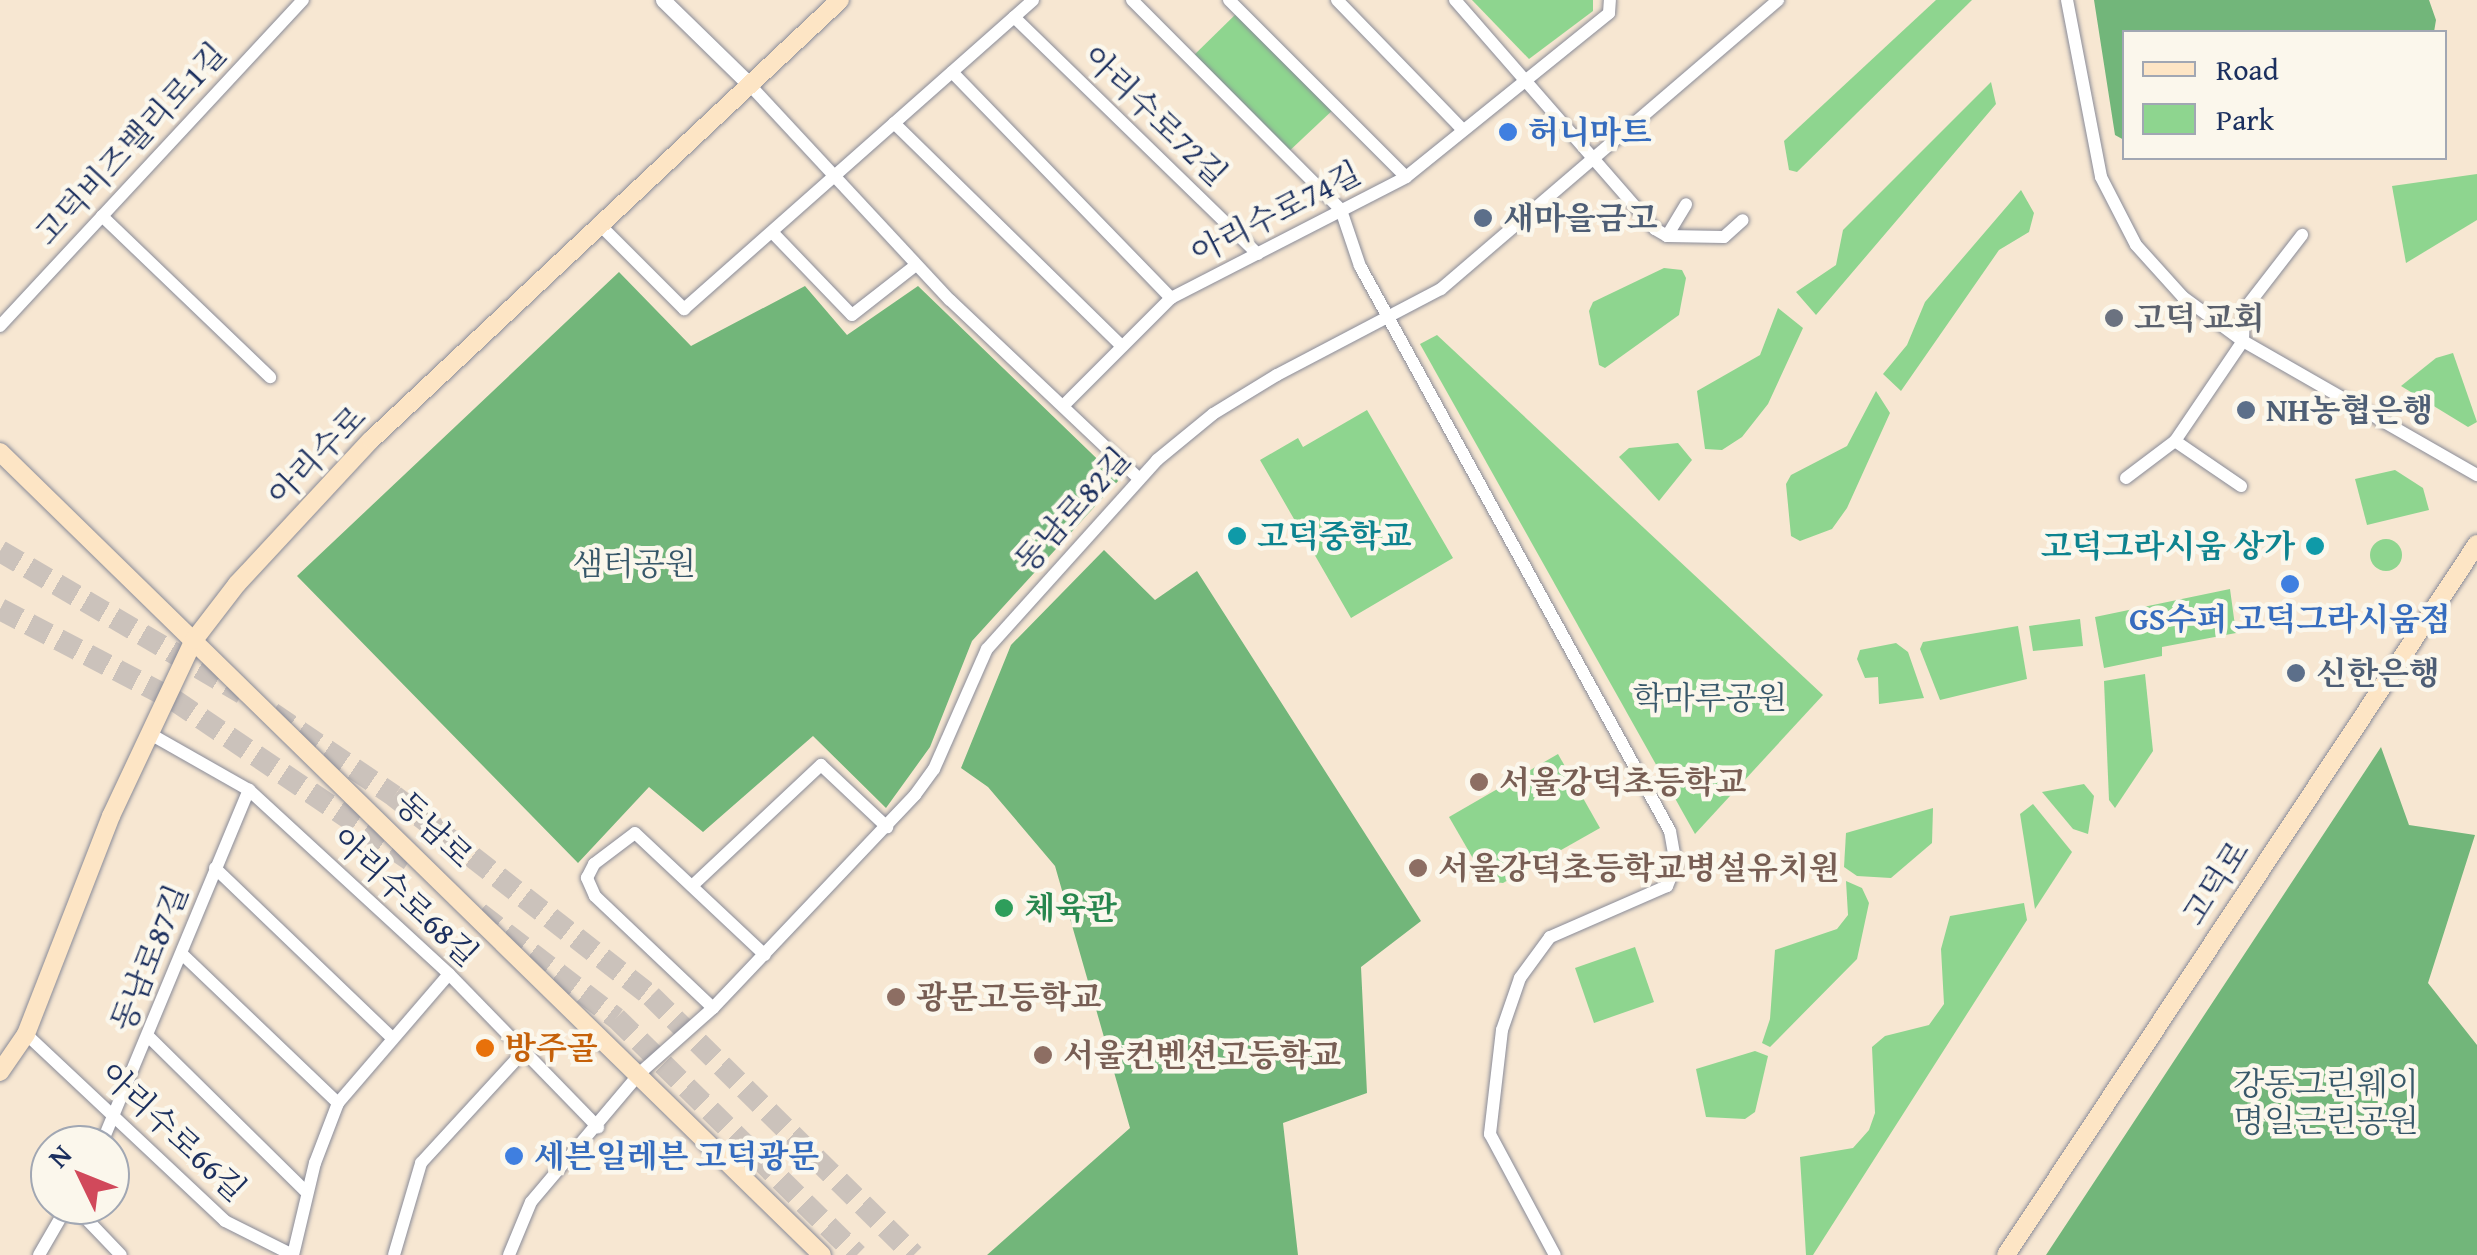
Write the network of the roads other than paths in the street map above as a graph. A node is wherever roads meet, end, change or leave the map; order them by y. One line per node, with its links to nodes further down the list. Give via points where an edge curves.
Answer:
1 (303, 0): 23 (street, 고덕비즈밸리로1길)
2 (663, 0): 15 (street)
3 (840, 0): 15 (main road, 아리수로)
4 (1033, 0): 12 (street)
5 (1132, 0): 22 (street)
6 (1229, 0): 20 (street)
7 (1336, 0): 17 (street)
8 (1456, 0): 14 (street)
9 (1610, 0): 14 (street, 아리수로74길, via 1609,13)
10 (1778, 0): 18 (street, 동남로82길)
11 (2068, 0): 34 (street, via 2101,177 2136,246 2183,297)
12 (1014, 17): 13 (street); 29 (street, 아리수로72길)
13 (952, 72): 16 (street); 31 (street)
14 (1524, 80): 17 (street, 아리수로74길); 18 (street)
15 (748, 83): 19 (street); 25 (main road, 아리수로)
16 (894, 124): 19 (street); 35 (street)
17 (1462, 130): 20 (street, 아리수로74길)
18 (1595, 158): 28 (street); 32 (street, 동남로82길, via 1484,258)
19 (834, 176): 26 (street); 30 (street)
20 (1406, 177): 22 (street, 아리수로74길)
21 (1686, 204): 28 (street)
22 (1342, 210): 29 (street, 아리수로74길); 32 (street, via 1360,266)
23 (102, 216): 33 (street, 고덕비즈밸리로1길); 36 (street)
24 (1743, 220): 28 (street, via 1724,238)
25 (598, 224): 26 (street, via 684,309); 45 (main road, 아리수로, via 372,440 237,584)
26 (772, 232): 30 (street, via 852,315)
27 (2302, 235): 34 (street, via 2244,310)
28 (1667, 236)
29 (1258, 254): 31 (street, 아리수로74길)
30 (916, 264): 37 (street)
31 (1171, 298): 35 (street, 아리수로74길)
32 (1390, 318): 41 (street, 동남로82길, via 1213,414); 74 (street, via 1670,832 1676,864 1667,886 1550,936 1520,978 1502,1030 1490,1134)
33 (0, 326)
34 (2243, 341): 38 (street); 40 (street)
35 (1122, 346): 37 (street, 아리수로74길)
36 (270, 377)
37 (1063, 406): 41 (street)
38 (2174, 441): 42 (street); 43 (street)
39 (0, 452): 45 (main road, 동남로)
40 (2477, 476)
41 (1139, 478): 48 (street, 동남로82길, via 987,648 934,770)
42 (2126, 478)
43 (2240, 486)
44 (2477, 544): 75 (main road, 고덕로)
45 (194, 640): 46 (main road, 아리수로); 60 (main road, 동남로)
46 (152, 735): 47 (street, 아리수로68길); 55 (main road, 아리수로, via 111,816)
47 (249, 790): 49 (street, 동남로87길); 53 (street, 아리수로68길)
48 (887, 827): 50 (street, via 821,765); 52 (street, 동남로82길)
49 (215, 868): 51 (street, 동남로87길); 57 (street)
50 (692, 886): 52 (street); 54 (street, via 635,832 587,878 595,896)
51 (182, 954): 56 (street, 동남로87길); 61 (street)
52 (765, 955): 54 (street, 동남로82길)
53 (449, 974): 57 (street); 58 (street, 아리수로68길)
54 (713, 1008): 60 (street, 동남로82길)
55 (26, 1034): 59 (main road, 아리수로); 62 (street, 아리수로66길)
56 (148, 1036): 62 (street, 동남로87길); 65 (street)
57 (392, 1038): 61 (street)
58 (524, 1051): 64 (street, 아리수로68길); 71 (street, via 422,1163)
59 (0, 1072)
60 (641, 1072): 64 (street, 동남로82길); 73 (main road, 동남로)
61 (338, 1104): 65 (street)
62 (117, 1114): 63 (street, 동남로87길); 70 (street, 아리수로66길, via 225,1221)
63 (111, 1125)
64 (598, 1126): 72 (street, 동남로82길, via 530,1202)
65 (307, 1193): 70 (street)
66 (58, 1225): 68 (street)
67 (90, 1225): 69 (street)
68 (39, 1255)
69 (121, 1255)
70 (293, 1255)
71 (394, 1255)
72 (509, 1255)
73 (822, 1255)
74 (1555, 1255)
75 (2006, 1255)

